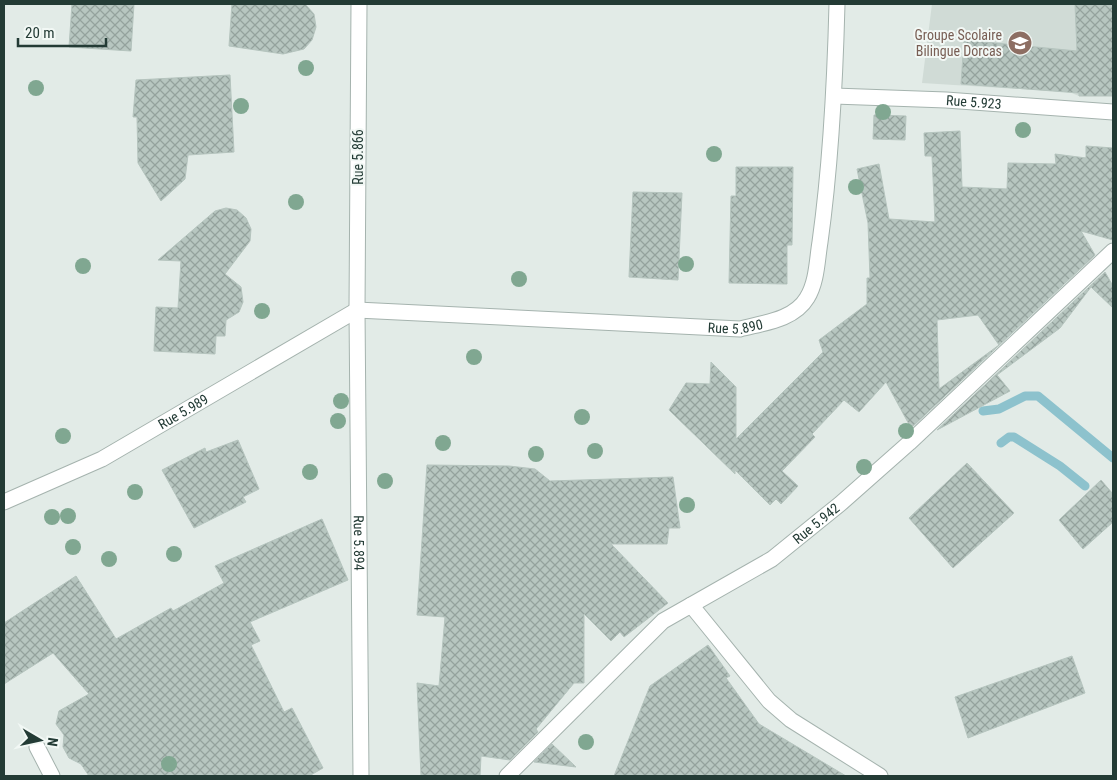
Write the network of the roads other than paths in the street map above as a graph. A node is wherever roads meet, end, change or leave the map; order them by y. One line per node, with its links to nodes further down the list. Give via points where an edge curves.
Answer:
1 (358, 4): 6 (street, Rue 5.866)
2 (838, 4): 3 (street, Rue 5.890)
3 (834, 96): 4 (street, Rue 5.923); 6 (street, Rue 5.890, via 823,219 814,278 807,298 787,316 740,330)
4 (1113, 112)
5 (1113, 251): 8 (street, Rue 5.942, via 840,504 772,559)
6 (357, 310): 7 (street, Rue 5.989, via 102,459); 11 (street, Rue 5.894)
7 (4, 502)
8 (692, 605): 12 (street, Rue 5.942, via 663,621); 13 (street, via 768,700 790,720)
9 (36, 747): 10 (street)
10 (52, 776)
11 (361, 776)
12 (507, 776)
13 (880, 776)

